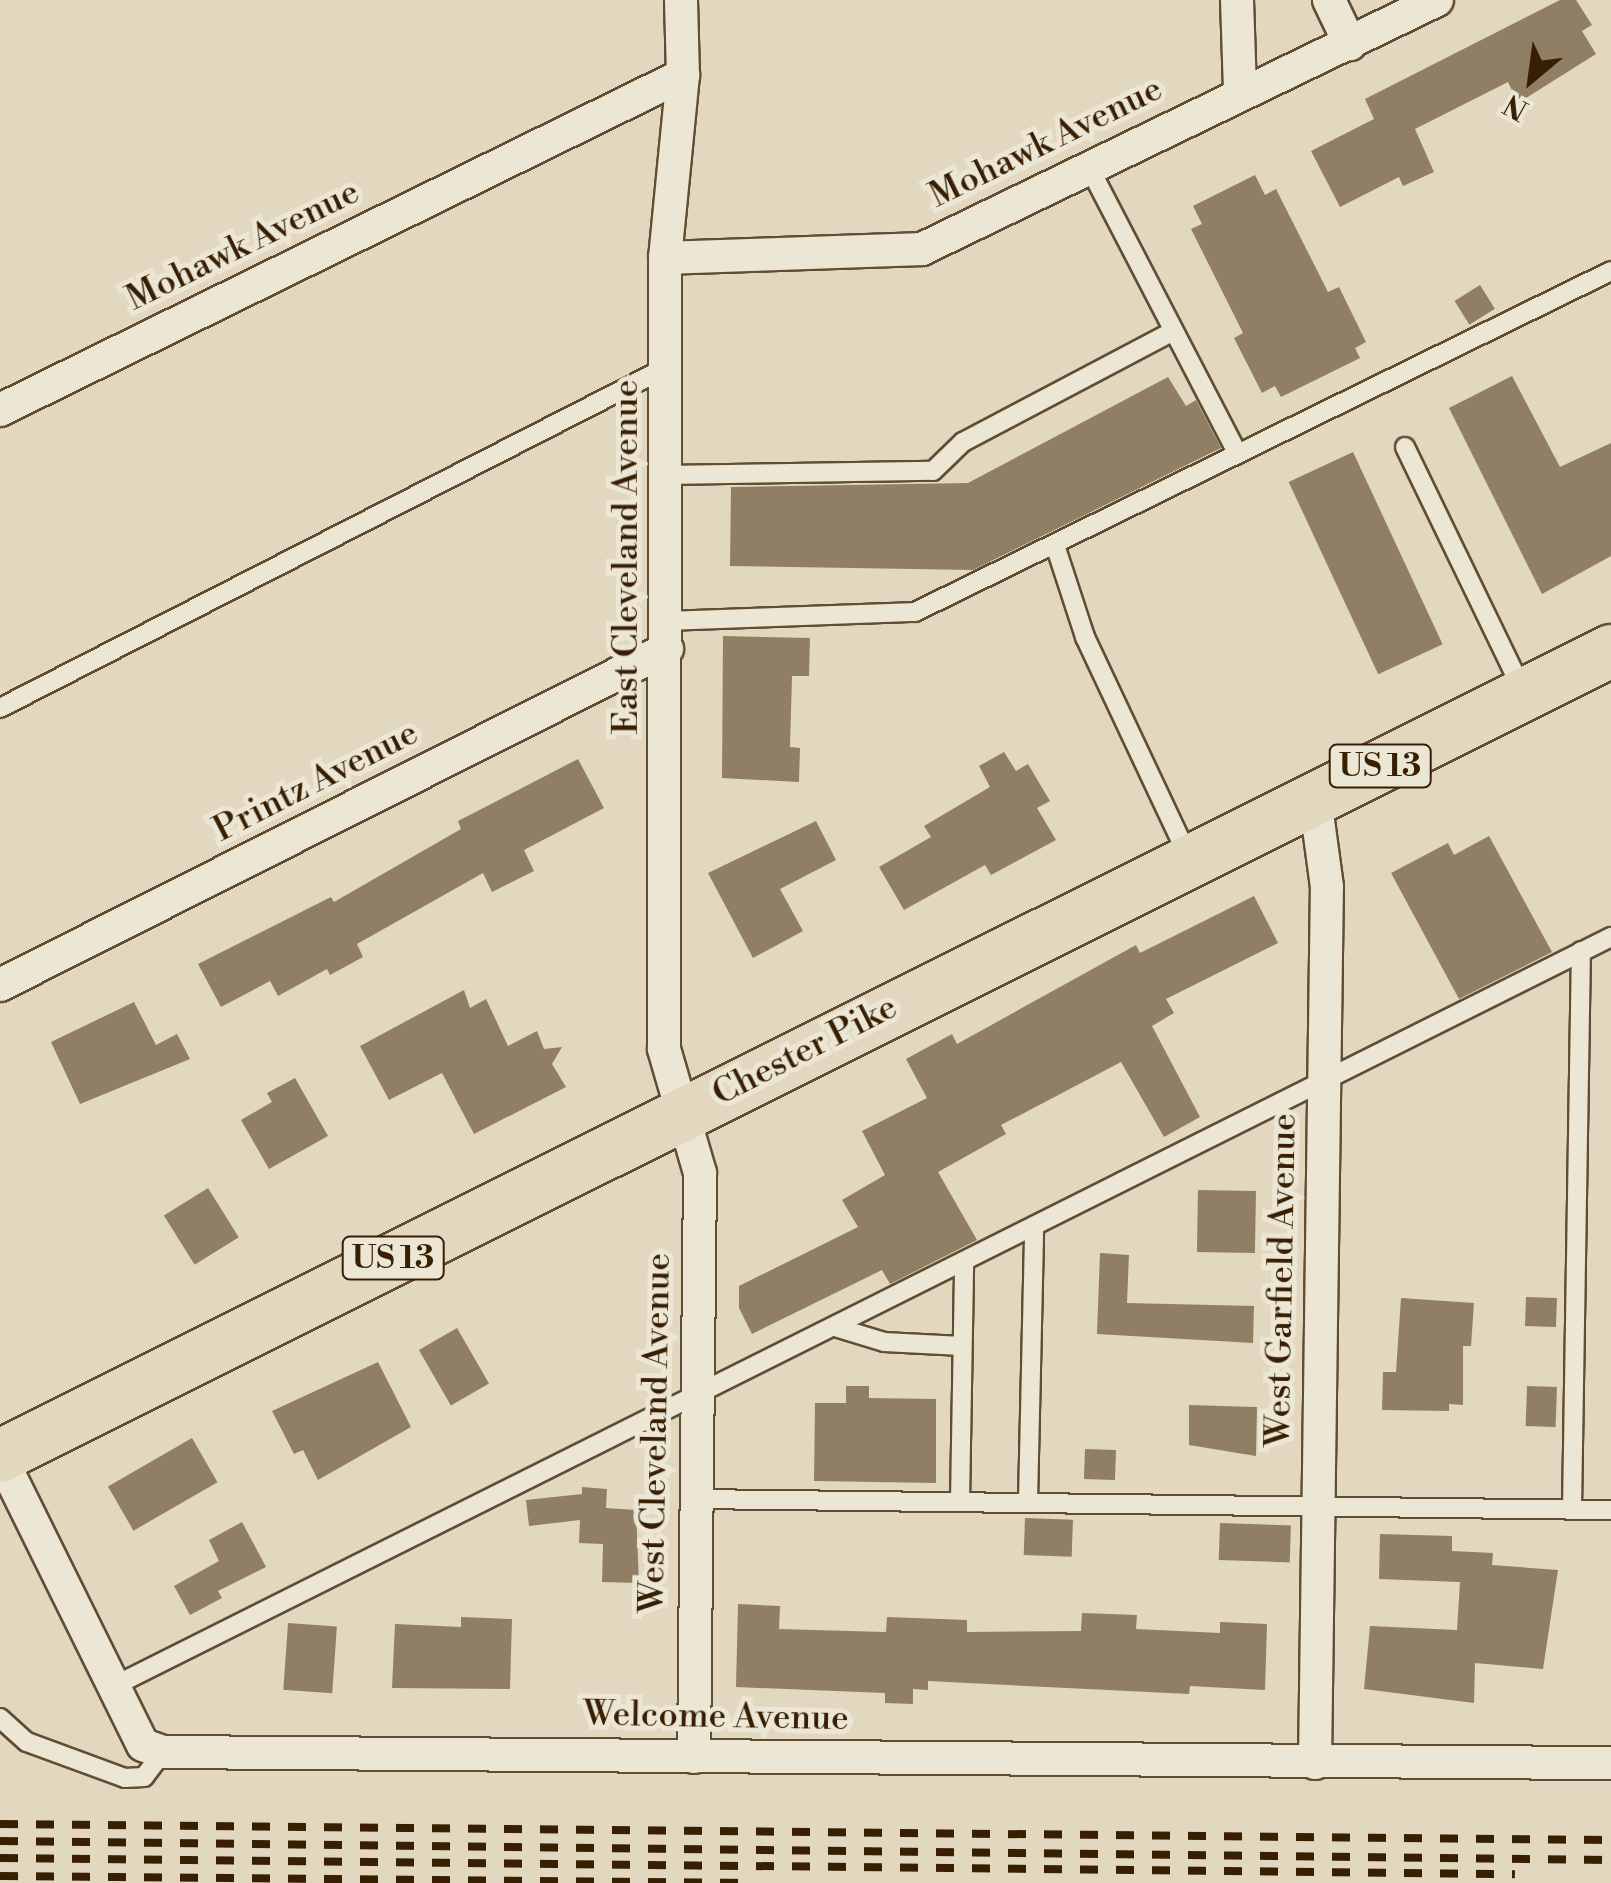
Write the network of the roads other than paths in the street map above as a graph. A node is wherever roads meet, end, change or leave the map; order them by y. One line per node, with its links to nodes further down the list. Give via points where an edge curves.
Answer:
1 (682, 0): 6 (street, East Cleveland Avenue)
2 (1237, 0): 7 (street)
3 (1329, 0): 5 (street)
4 (1437, 0): 5 (street, Mohawk Avenue)
5 (1350, 44): 7 (street, Mohawk Avenue)
6 (683, 75): 9 (street, East Cleveland Avenue); 13 (street, Mohawk Avenue)
7 (1240, 92): 8 (street, Mohawk Avenue)
8 (1089, 167): 9 (street, Mohawk Avenue, via 922,249); 11 (lane)
9 (665, 258): 12 (street, East Cleveland Avenue)
10 (1611, 271): 15 (lane)
11 (1172, 332): 15 (lane); 16 (lane, via 964,442 934,472)
12 (667, 367): 16 (street, East Cleveland Avenue); 21 (lane)
13 (0, 410)
14 (1405, 447): 20 (lane)
15 (1238, 454): 17 (lane)
16 (665, 475): 18 (street, East Cleveland Avenue)
17 (1055, 545): 18 (lane, via 897,616); 23 (lane, via 1085,637)
18 (668, 635): 26 (street, Printz Avenue); 28 (street, East Cleveland Avenue, via 664,1049)
19 (1611, 650): 20 (main road, Chester Pike / US 13)
20 (1524, 694): 22 (main road, Chester Pike / US 13)
21 (0, 708)
22 (1316, 798): 23 (main road, Chester Pike / US 13); 27 (street, West Garfield Avenue, via 1327,887)
23 (1191, 861): 28 (main road, Chester Pike / US 13)
24 (1611, 937): 25 (lane)
25 (1581, 951): 27 (lane); 39 (lane)
26 (0, 985)
27 (1324, 1084): 29 (lane); 38 (street, West Garfield Avenue)
28 (682, 1113): 33 (street, West Cleveland Avenue, via 700,1173); 34 (main road, Chester Pike / US 13)
29 (1034, 1230): 30 (lane); 37 (lane)
30 (964, 1265): 31 (lane); 32 (lane)
31 (838, 1328): 32 (lane, via 884,1342); 33 (lane)
32 (962, 1346): 36 (lane)
33 (694, 1400): 35 (street, West Cleveland Avenue); 41 (lane)
34 (0, 1456): 41 (street)
35 (694, 1499): 36 (lane); 44 (street, West Cleveland Avenue)
36 (960, 1501): 37 (lane)
37 (1028, 1501): 38 (lane)
38 (1319, 1502): 39 (lane); 45 (street, West Garfield Avenue)
39 (1572, 1509): 40 (lane)
40 (1611, 1510)
41 (116, 1685): 43 (street, via 143,1746)
42 (0, 1718): 43 (lane, via 26,1742 125,1778 144,1777)
43 (163, 1752): 44 (street, Welcome Avenue)
44 (694, 1756): 45 (street, Welcome Avenue)
45 (1316, 1763): 46 (street, Welcome Avenue)
46 (1611, 1763)

